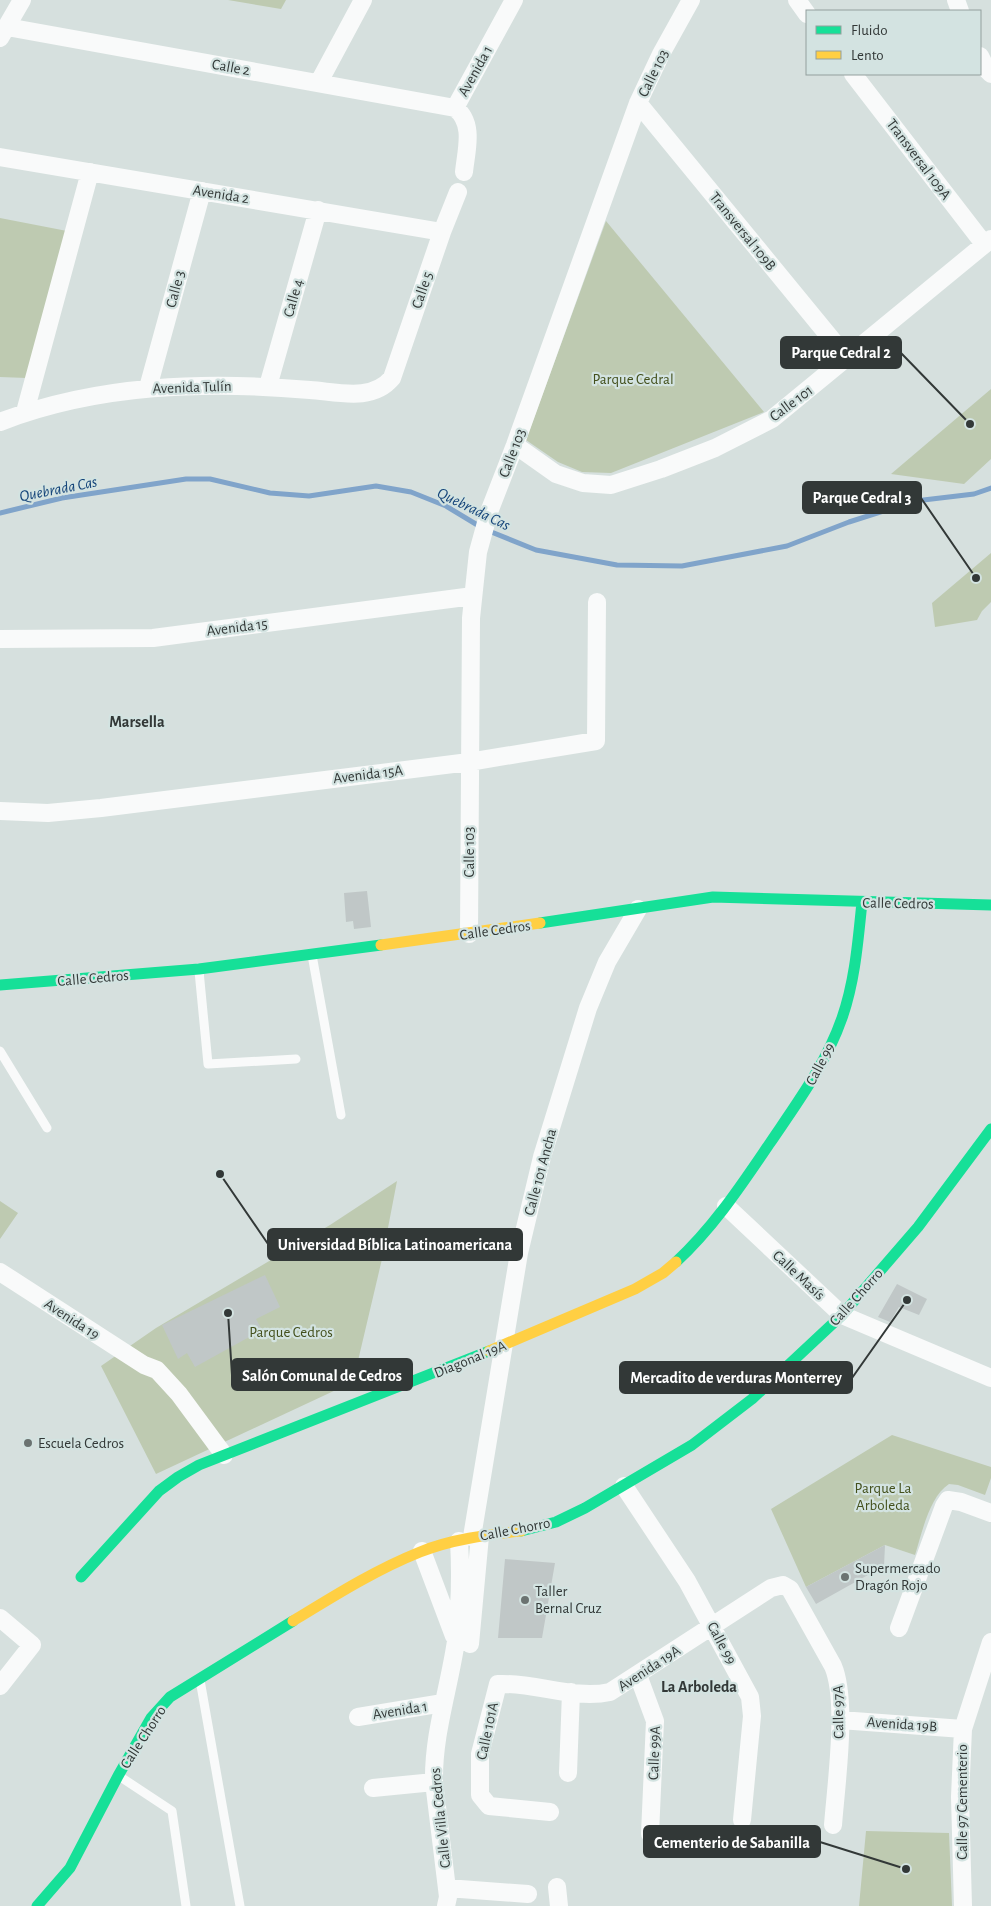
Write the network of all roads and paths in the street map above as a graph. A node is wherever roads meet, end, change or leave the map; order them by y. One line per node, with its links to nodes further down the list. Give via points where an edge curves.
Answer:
1 (22, 0): 7 (street)
2 (363, 0): 11 (street)
3 (514, 0): 13 (street, Avenida 1)
4 (691, 0): 12 (street, Calle 103)
5 (797, 0): 6 (street)
6 (806, 13)
7 (4, 33): 11 (street, Calle 2)
8 (981, 58): 9 (street)
9 (991, 74)
10 (854, 75): 21 (street, Transversal 109A)
11 (319, 82): 13 (street, Calle 2)
12 (638, 103): 22 (street, Transversal 109B); 28 (street, Calle 103)
13 (455, 108): 16 (street, Avenida 1, via 468,126)
14 (0, 156): 15 (street, Avenida 2)
15 (90, 172): 17 (street, Avenida 2); 26 (street)
16 (464, 172)
17 (202, 190): 19 (street, Avenida 2); 25 (street, Calle 3)
18 (458, 192): 20 (street, Calle 5)
19 (318, 210): 20 (street, Avenida 2); 23 (street, Calle 4)
20 (442, 232): 24 (street, Calle 5, via 396,369)
21 (988, 242): 22 (street, Calle 101)
22 (848, 358): 28 (street, Calle 101, via 772,419 716,448 611,485 583,483 556,474)
23 (268, 386): 24 (street, Avenida Tulín, via 357,394); 25 (street, Avenida Tulín)
24 (386, 386)
25 (148, 388): 26 (street, Avenida Tulín, via 91,396)
26 (25, 412): 27 (street, Avenida Tulín)
27 (0, 422)
28 (515, 444): 29 (street, Calle 103, via 489,512 478,552)
29 (473, 596): 31 (street, Avenida 15, via 153,638); 32 (street, Calle 103)
30 (597, 602): 32 (street, Avenida 15A, via 596,741)
31 (0, 639)
32 (469, 762): 33 (street, Avenida 15A, via 101,808 48,813); 37 (street, Calle 103)
33 (0, 811)
34 (862, 902): 35 (street, Calle Cedros); 36 (street, Calle Cedros, via 713,897); 46 (street, Calle 99, via 856,959 843,1016 826,1058)
35 (991, 905)
36 (638, 909): 37 (street, Calle Cedros); 49 (street, Calle 101 Ancha, via 607,962 591,1000 558,1103 519,1253)
37 (469, 934): 38 (street, Calle Cedros)
38 (312, 954): 39 (street, Calle Cedros); 43 (lane)
39 (199, 969): 40 (street, Calle Cedros); 42 (lane, via 208,1064)
40 (0, 985)
41 (0, 1051): 44 (lane)
42 (296, 1059)
43 (341, 1115)
44 (47, 1128)
45 (991, 1129): 48 (street, Calle Chorro, via 918,1227)
46 (726, 1206): 48 (street, Calle Masís); 49 (street, Diagonal 19A, via 673,1266 641,1285)
47 (0, 1272): 51 (street, Avenida 19, via 144,1366 157,1370)
48 (842, 1316): 50 (street, Calle Masís); 52 (street, Calle Chorro, via 752,1400 692,1445)
49 (505, 1346): 51 (street, Diagonal 19A); 54 (street, Calle 101 Ancha)
50 (991, 1378)
51 (224, 1455): 56 (street, Diagonal 19A, via 199,1465 159,1491)
52 (624, 1486): 54 (street, Calle Chorro, via 556,1522); 59 (street, Calle 99)
53 (991, 1513): 60 (street, via 948,1500)
54 (470, 1538): 55 (street, Calle Chorro); 61 (street, Calle 101 Ancha, via 461,1578)
55 (422, 1551): 61 (street); 64 (street, Calle Chorro, via 371,1574)
56 (81, 1577)
57 (783, 1585): 59 (street, Avenida 19A, via 770,1588); 70 (street, Calle 97A, via 790,1589 834,1666)
58 (0, 1618): 66 (street, via 32,1645)
59 (713, 1626): 63 (street, Avenida 19A); 77 (street, Calle 99, via 752,1703)
60 (899, 1628)
61 (463, 1642): 68 (street, Calle Villa Cedros)
62 (991, 1642): 71 (street, Calle 97 Cementerio)
63 (638, 1675): 67 (street, Avenida 19A, via 603,1694); 79 (street, Calle 99A, via 655,1721)
64 (200, 1678): 73 (street, Calle Chorro, via 170,1697 152,1718); 85 (lane)
65 (498, 1684): 67 (street, Avenida 19A); 76 (street, Calle 101A, via 480,1754 480,1795 489,1806)
66 (0, 1686)
67 (571, 1692): 72 (street)
68 (443, 1703): 69 (street, Avenida 1); 74 (street, Calle Villa Cedros)
69 (358, 1717)
70 (840, 1720): 71 (street, Avenida 19B); 78 (street, Calle 97A)
71 (964, 1729): 88 (street, Calle 97 Cementerio, via 960,1797)
72 (568, 1772)
73 (118, 1776): 83 (street, Calle Chorro, via 70,1868); 84 (lane, via 172,1811)
74 (434, 1782): 75 (street); 81 (street, Calle Villa Cedros)
75 (373, 1788)
76 (550, 1812)
77 (742, 1820)
78 (833, 1825)
79 (650, 1834)
80 (557, 1887): 87 (street)
81 (447, 1888): 82 (street); 86 (street, Calle Villa Cedros)
82 (528, 1894)
83 (37, 1906)
84 (186, 1906)
85 (240, 1906)
86 (446, 1906)
87 (560, 1906)
88 (963, 1906)

